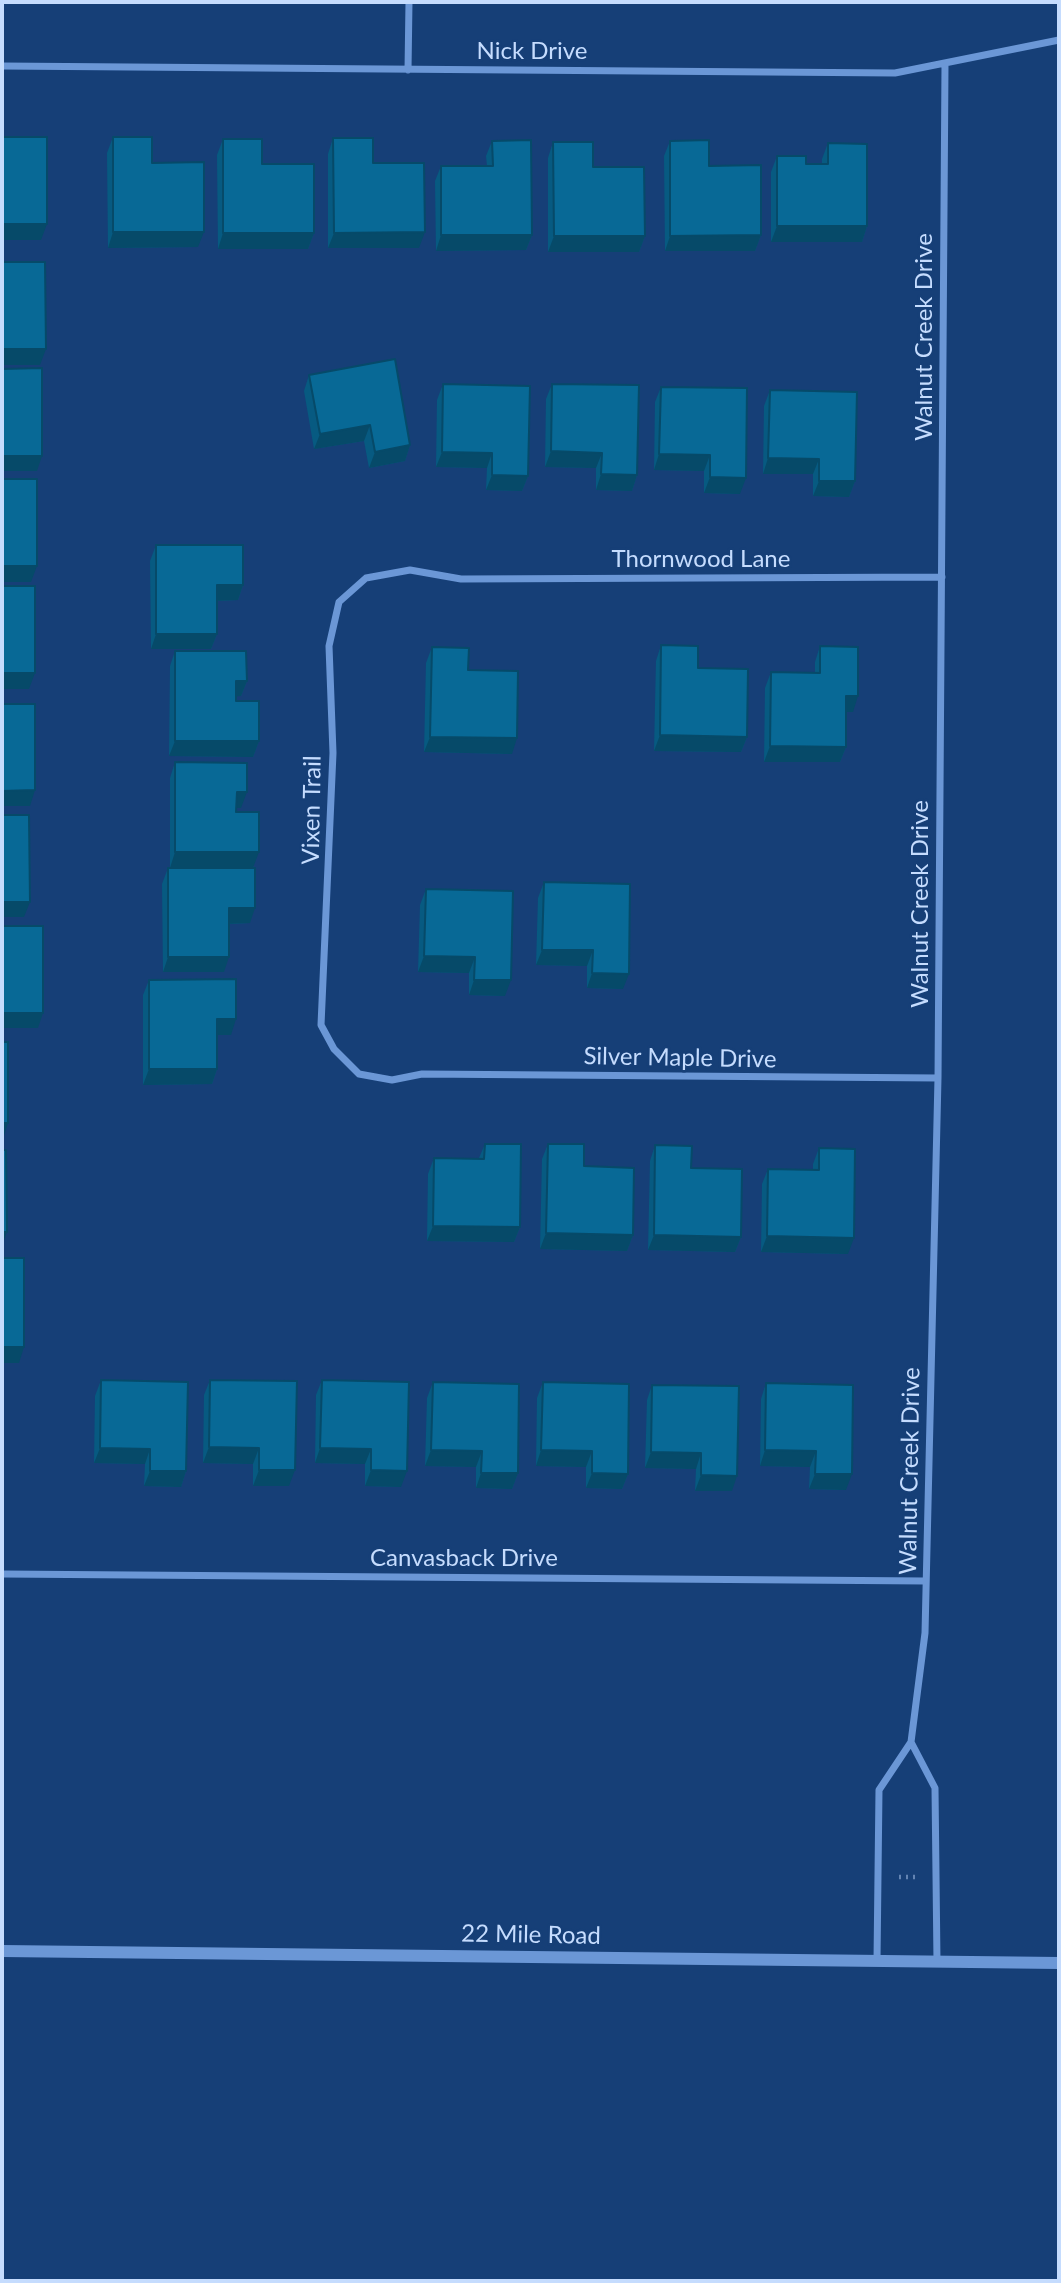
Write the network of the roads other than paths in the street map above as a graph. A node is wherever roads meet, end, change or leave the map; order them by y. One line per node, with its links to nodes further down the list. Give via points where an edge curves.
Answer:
1 (409, 2): 5 (street)
2 (1059, 40): 3 (street, Nick Drive)
3 (945, 65): 5 (street, Nick Drive, via 895,73); 6 (street, Walnut Creek Drive)
4 (2, 66): 5 (street, Nick Drive)
5 (408, 70)
6 (942, 577): 7 (street, Thornwood Lane); 9 (street, Walnut Creek Drive)
7 (460, 579): 8 (street, Vixen Trail, via 410,570 366,579 339,602 329,646 333,753 321,1025 334,1049 359,1074 392,1080)
8 (422, 1074): 9 (street, Silver Maple Drive)
9 (938, 1078): 11 (street, Walnut Creek Drive)
10 (2, 1574): 11 (street, Canvasback Drive)
11 (926, 1581): 12 (street, Walnut Creek Drive, via 925,1633)
12 (911, 1742): 14 (street, Walnut Creek Drive, via 879,1790); 15 (street, via 935,1788)
13 (2, 1951): 14 (street, 22 Mile Road)
14 (877, 1960): 15 (street, 22 Mile Road)
15 (937, 1962): 16 (street, 22 Mile Road)
16 (1059, 1963)

